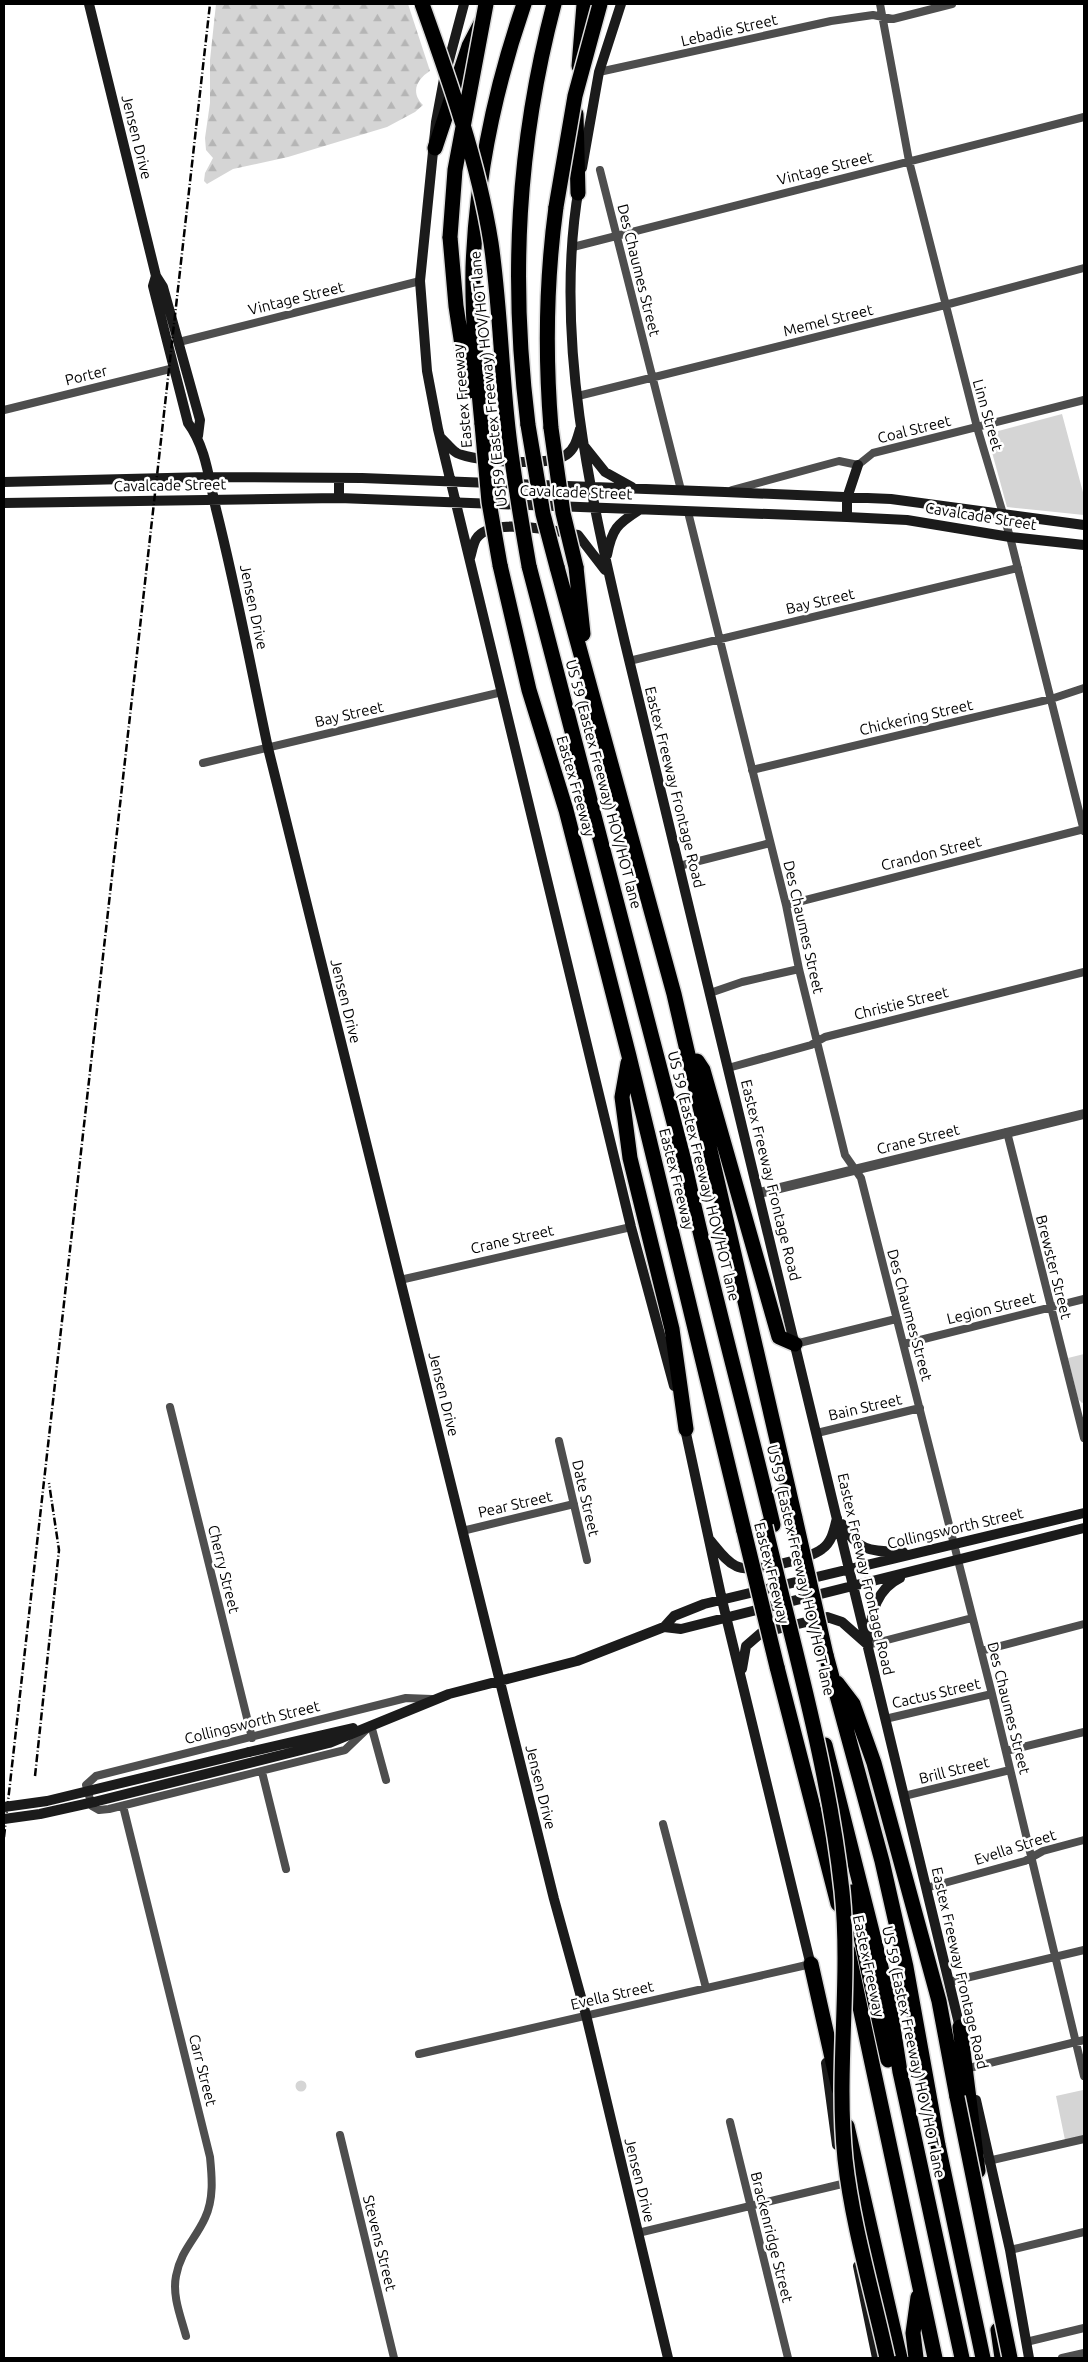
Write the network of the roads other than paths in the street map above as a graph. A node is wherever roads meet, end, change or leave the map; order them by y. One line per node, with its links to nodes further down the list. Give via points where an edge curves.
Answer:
1 (89, 4): 23 (main road, Jensen Drive)
2 (422, 4): 105 (highway, US 59 (Eastex Freeway) HOV/HOT lane, bridge, via 471,151 491,243 508,427 530,566 684,1162 704,1254 735,1367)
3 (464, 4): 16 (main road, via 444,79)
4 (486, 4): 32 (highway, bridge, via 455,170 450,236 456,306)
5 (491, 4): 16 (highway, via 469,46)
6 (524, 4): 32 (highway, Eastex Freeway, via 495,108 475,236)
7 (554, 4): 66 (highway, bridge, via 533,104 519,225 517,295 528,425 544,514)
8 (584, 4): 19 (highway, via 576,123)
9 (600, 4): 66 (highway, bridge, via 575,96 556,207 547,310 551,428 563,513 576,567)
10 (621, 4): 14 (main road, Eastex Freeway Frontage Road)
11 (880, 4): 13 (street, Linn Street)
12 (952, 4): 13 (street, Lebadie Street, via 893,19)
13 (883, 17): 14 (street, Lebadie Street, via 873,14 831,21); 17 (street, Linn Street)
14 (599, 72): 19 (main road, Eastex Freeway Frontage Road)
15 (1084, 117): 17 (street, Vintage Street)
16 (435, 148): 24 (main road)
17 (908, 161): 20 (street, Vintage Street); 25 (street, Linn Street)
18 (600, 170): 20 (street, Des Chaumes Street)
19 (578, 193): 21 (main road, Eastex Freeway Frontage Road)
20 (616, 236): 21 (street, Vintage Street); 28 (street, Des Chaumes Street)
21 (573, 247): 29 (main road, Eastex Freeway Frontage Road, via 572,328)
22 (1084, 268): 25 (street, Memel Street)
23 (156, 276): 26 (main road, Jensen Drive, via 163,287); 27 (main road, Jensen Drive, via 153,286)
24 (420, 281): 26 (street, Vintage Street); 36 (main road, via 427,371)
25 (945, 305): 28 (street, Memel Street); 34 (street, Linn Street)
26 (179, 342): 35 (main road, Jensen Drive, via 200,420)
27 (174, 368): 31 (street, Porter); 35 (main road, Jensen Drive, via 188,422)
28 (652, 377): 29 (street, Memel Street); 45 (street, Des Chaumes Street)
29 (578, 396): 33 (main road, Eastex Freeway Frontage Road)
30 (1084, 400): 34 (street, Coal Street)
31 (4, 410)
32 (478, 424): 82 (highway, Eastex Freeway, bridge, via 500,565 529,690 566,810)
33 (581, 426): 36 (main road, via 573,449 565,456 548,462 476,459 456,452); 37 (main road, Eastex Freeway Frontage Road)
34 (977, 428): 38 (street, Coal Street, via 873,453); 55 (street, Linn Street)
35 (198, 436): 39 (main road, Jensen Drive)
36 (440, 436): 41 (main road)
37 (583, 445): 43 (main road, Eastex Freeway Frontage Road); 44 (main road, via 605,472)
38 (858, 465): 46 (street, via 839,461); 48 (main road)
39 (208, 477): 40 (main road, Cavalcade Street); 42 (main road, Cavalcade Street); 49 (main road, Jensen Drive)
40 (339, 478): 41 (main road, Cavalcade Street); 47 (main road)
41 (451, 481): 43 (main road, Cavalcade Street); 51 (main road)
42 (4, 482)
43 (590, 487): 44 (main road, Cavalcade Street); 52 (main road, Eastex Freeway Frontage Road)
44 (635, 488): 45 (main road, Cavalcade Street)
45 (681, 490): 46 (main road, Cavalcade Street)
46 (725, 492): 48 (main road, Cavalcade Street)
47 (339, 498): 49 (main road, Cavalcade Street); 51 (main road, Cavalcade Street)
48 (847, 498): 55 (main road, Cavalcade Street, via 922,503); 56 (main road)
49 (214, 499): 50 (main road, Cavalcade Street); 70 (main road, Jensen Drive)
50 (4, 503)
51 (456, 503): 52 (main road, Cavalcade Street); 60 (main road)
52 (595, 508): 53 (main road, Cavalcade Street); 61 (main road, Eastex Freeway Frontage Road)
53 (639, 510): 54 (main road, Cavalcade Street); 61 (main road, via 616,527 610,538)
54 (688, 512): 56 (main road, Cavalcade Street); 64 (street, Des Chaumes Street)
55 (1003, 516): 57 (main road, Cavalcade Street); 58 (street, Linn Street)
56 (847, 517): 58 (main road, Cavalcade Street, via 907,520)
57 (1084, 525)
58 (1010, 537): 59 (main road, Cavalcade Street); 62 (street, Linn Street)
59 (1084, 545)
60 (470, 560): 63 (main road, via 476,538 488,530 545,528 578,535); 68 (main road)
61 (606, 561): 63 (main road, Eastex Freeway Frontage Road)
62 (1018, 568): 64 (street, Bay Street); 69 (street, Linn Street)
63 (609, 575): 65 (main road, Eastex Freeway Frontage Road)
64 (719, 639): 65 (street, Bay Street); 72 (street, Des Chaumes Street)
65 (629, 661): 75 (main road, Eastex Freeway Frontage Road)
66 (588, 680): 81 (highway)
67 (1084, 688): 69 (street, Chickering Street)
68 (502, 692): 70 (street, Bay Street); 88 (main road)
69 (1051, 700): 72 (street, Chickering Street); 73 (street, Linn Street)
70 (268, 748): 71 (street, Bay Street); 89 (main road, Jensen Drive)
71 (203, 763)
72 (752, 770): 74 (street, Des Chaumes Street)
73 (1084, 830): 76 (street, Crandon Street)
74 (770, 843): 75 (street); 76 (street, Des Chaumes Street)
75 (679, 866): 79 (main road, Eastex Freeway Frontage Road)
76 (786, 905): 77 (street, Des Chaumes Street)
77 (799, 969): 79 (street); 80 (street, Des Chaumes Street)
78 (1084, 972): 80 (street, Christie Street, via 825,1036)
79 (710, 993): 83 (main road, Eastex Freeway Frontage Road)
80 (816, 1042): 83 (street, Christie Street); 86 (street, Des Chaumes Street, via 847,1162)
81 (687, 1046): 93 (highway, via 703,1070 779,1337); 124 (highway, bridge)
82 (629, 1056): 98 (highway, via 622,1097 630,1158 672,1329); 170 (highway, Eastex Freeway, bridge, via 777,1667 836,1895)
83 (728, 1068): 87 (main road, Eastex Freeway Frontage Road)
84 (1084, 1114): 85 (street, Crane Street)
85 (1007, 1132): 86 (street, Crane Street); 91 (street, Brewster Street)
86 (856, 1169): 87 (street, Crane Street); 92 (street, Des Chaumes Street)
87 (759, 1193): 93 (main road, Eastex Freeway Frontage Road)
88 (631, 1227): 89 (street, Crane Street); 98 (main road)
89 (400, 1280): 107 (main road, Jensen Drive)
90 (1084, 1299): 91 (street, Legion Street)
91 (1050, 1308): 94 (street, Legion Street); 97 (street, Brewster Street)
92 (896, 1318): 93 (street); 94 (street, Des Chaumes Street)
93 (795, 1344): 99 (main road, Eastex Freeway Frontage Road)
94 (904, 1344): 96 (street, Des Chaumes Street)
95 (170, 1407): 131 (street, Cherry Street)
96 (920, 1408): 99 (street, Bain Street); 109 (street, Des Chaumes Street)
97 (1081, 1411): 100 (street, Brewster Street)
98 (686, 1429): 108 (main road)
99 (817, 1433): 104 (main road, Eastex Freeway Frontage Road)
100 (1084, 1438)
101 (559, 1441): 102 (street, Date Street)
102 (574, 1504): 107 (street, Pear Street); 112 (street, Date Street)
103 (1084, 1513): 109 (main road, Collingsworth Street)
104 (837, 1517): 108 (main road, via 833,1534 822,1549 762,1567 737,1567); 110 (main road, via 849,1536 863,1548); 113 (main road, Eastex Freeway Frontage Road)
105 (769, 1525): 137 (highway, Eastex Freeway, bridge); 152 (highway, US 59 (Eastex Freeway) HOV/HOT lane)
106 (1084, 1528): 111 (main road, Collingsworth Street)
107 (462, 1531): 125 (main road, Jensen Drive)
108 (708, 1538): 116 (main road)
109 (955, 1544): 110 (main road, Collingsworth Street); 111 (street, Des Chaumes Street)
110 (922, 1551): 113 (main road, Collingsworth Street)
111 (958, 1559): 114 (main road, Collingsworth Street); 118 (street, Des Chaumes Street)
112 (587, 1560)
113 (849, 1569): 115 (main road, Eastex Freeway Frontage Road); 116 (main road, Collingsworth Street)
114 (918, 1570): 115 (main road, Collingsworth Street); 121 (main road, via 890,1583 880,1595 873,1610)
115 (854, 1586): 117 (main road, Collingsworth Street); 121 (main road, Eastex Freeway Frontage Road)
116 (722, 1600): 117 (main road); 120 (main road, Collingsworth Street, via 674,1616)
117 (727, 1617): 120 (main road, Collingsworth Street, via 681,1629); 123 (main road)
118 (972, 1618): 121 (street); 122 (street, Des Chaumes Street)
119 (1084, 1624): 122 (street)
120 (664, 1627): 125 (main road, Collingsworth Street, via 577,1661)
121 (868, 1645): 123 (main road, via 842,1622 827,1617 760,1633 746,1646); 128 (main road, Eastex Freeway Frontage Road)
122 (981, 1651): 126 (street, Des Chaumes Street)
123 (742, 1673): 149 (main road)
124 (832, 1676): 166 (highway, via 882,1861 904,1957); 187 (highway, bridge, via 853,1704 874,1763 939,2001)
125 (499, 1681): 127 (main road, Collingsworth Street); 153 (main road, Jensen Drive)
126 (992, 1694): 128 (street, Cactus Street); 132 (street, Des Chaumes Street)
127 (434, 1699): 129 (main road, Collingsworth Street); 131 (street, Collingsworth Street, via 406,1698)
128 (885, 1719): 138 (main road, Eastex Freeway Frontage Road)
129 (371, 1725): 133 (main road, Collingsworth Street, via 327,1733); 135 (street, Collingsworth Street, via 345,1750); 136 (street)
130 (1084, 1732): 132 (street, Brill Street)
131 (252, 1738): 139 (street, Collingsworth Street, via 100,1775 88,1782 86,1787 95,1809)
132 (1006, 1751): 134 (street, Des Chaumes Street)
133 (251, 1757): 140 (main road, Collingsworth Street, bridge, via 47,1801); 141 (main road, Collingsworth Street, bridge, via 75,1806)
134 (1010, 1770): 138 (street, Brill Street); 144 (street, Des Chaumes Street)
135 (262, 1772): 139 (street, Collingsworth Street); 145 (street)
136 (386, 1780)
137 (826, 1786): 179 (highway, bridge, via 842,1892 844,1930 845,2158); 183 (highway, Eastex Freeway, bridge, via 874,1990)
138 (904, 1796): 146 (main road, Eastex Freeway Frontage Road)
139 (122, 1806): 172 (street, Carr Street, via 210,2157 212,2189 205,2218 183,2252 176,2278 176,2302)
140 (4, 1807)
141 (4, 1819)
142 (663, 1824): 151 (street)
143 (1084, 1840): 144 (street, Evella Street)
144 (1032, 1857): 146 (street, Evella Street); 148 (street, Des Chaumes Street)
145 (286, 1869)
146 (926, 1888): 150 (main road, Eastex Freeway Frontage Road)
147 (1084, 1950): 148 (street)
148 (1055, 1957): 150 (street); 156 (street, Des Chaumes Street)
149 (811, 1964): 151 (street, Evella Street); 164 (main road); 180 (highway)
150 (949, 1982): 154 (main road, Eastex Freeway Frontage Road)
151 (706, 1988): 153 (street, Evella Street)
152 (888, 1995): 166 (highway, via 910,2104 933,2189); 184 (highway, US 59 (Eastex Freeway) HOV/HOT lane, via 900,2072)
153 (586, 2015): 157 (street, Evella Street); 168 (main road, Jensen Drive)
154 (960, 2027): 158 (main road, Eastex Freeway Frontage Road); 186 (highway)
155 (1084, 2040): 156 (street)
156 (1076, 2042): 158 (street); 159 (street, Des Chaumes Street)
157 (419, 2054)
158 (969, 2068): 163 (main road, Eastex Freeway Frontage Road)
159 (1084, 2076)
160 (730, 2122): 165 (street, Brackenridge Street)
161 (340, 2135): 175 (street, Stevens Street)
162 (1084, 2139): 163 (street)
163 (988, 2161): 169 (main road, Eastex Freeway Frontage Road)
164 (842, 2184): 165 (street); 178 (main road)
165 (750, 2206): 168 (street); 177 (street, Brackenridge Street)
166 (954, 2219): 185 (highway)
167 (1084, 2232): 169 (street)
168 (638, 2233): 176 (main road, Jensen Drive)
169 (1010, 2250): 173 (main road, Eastex Freeway Frontage Road)
170 (920, 2285): 181 (highway, via 913,2332); 182 (highway, Eastex Freeway)
171 (1084, 2328): 173 (street)
172 (186, 2336)
173 (1026, 2342): 188 (main road, Eastex Freeway Frontage Road)
174 (1084, 2353): 189 (street)
175 (394, 2358)
176 (668, 2358)
177 (788, 2358)
178 (877, 2358)
179 (887, 2358)
180 (900, 2358)
181 (916, 2358)
182 (935, 2358)
183 (951, 2358)
184 (962, 2358)
185 (983, 2358)
186 (1002, 2358)
187 (1010, 2358)
188 (1029, 2358)
189 (1062, 2358)

